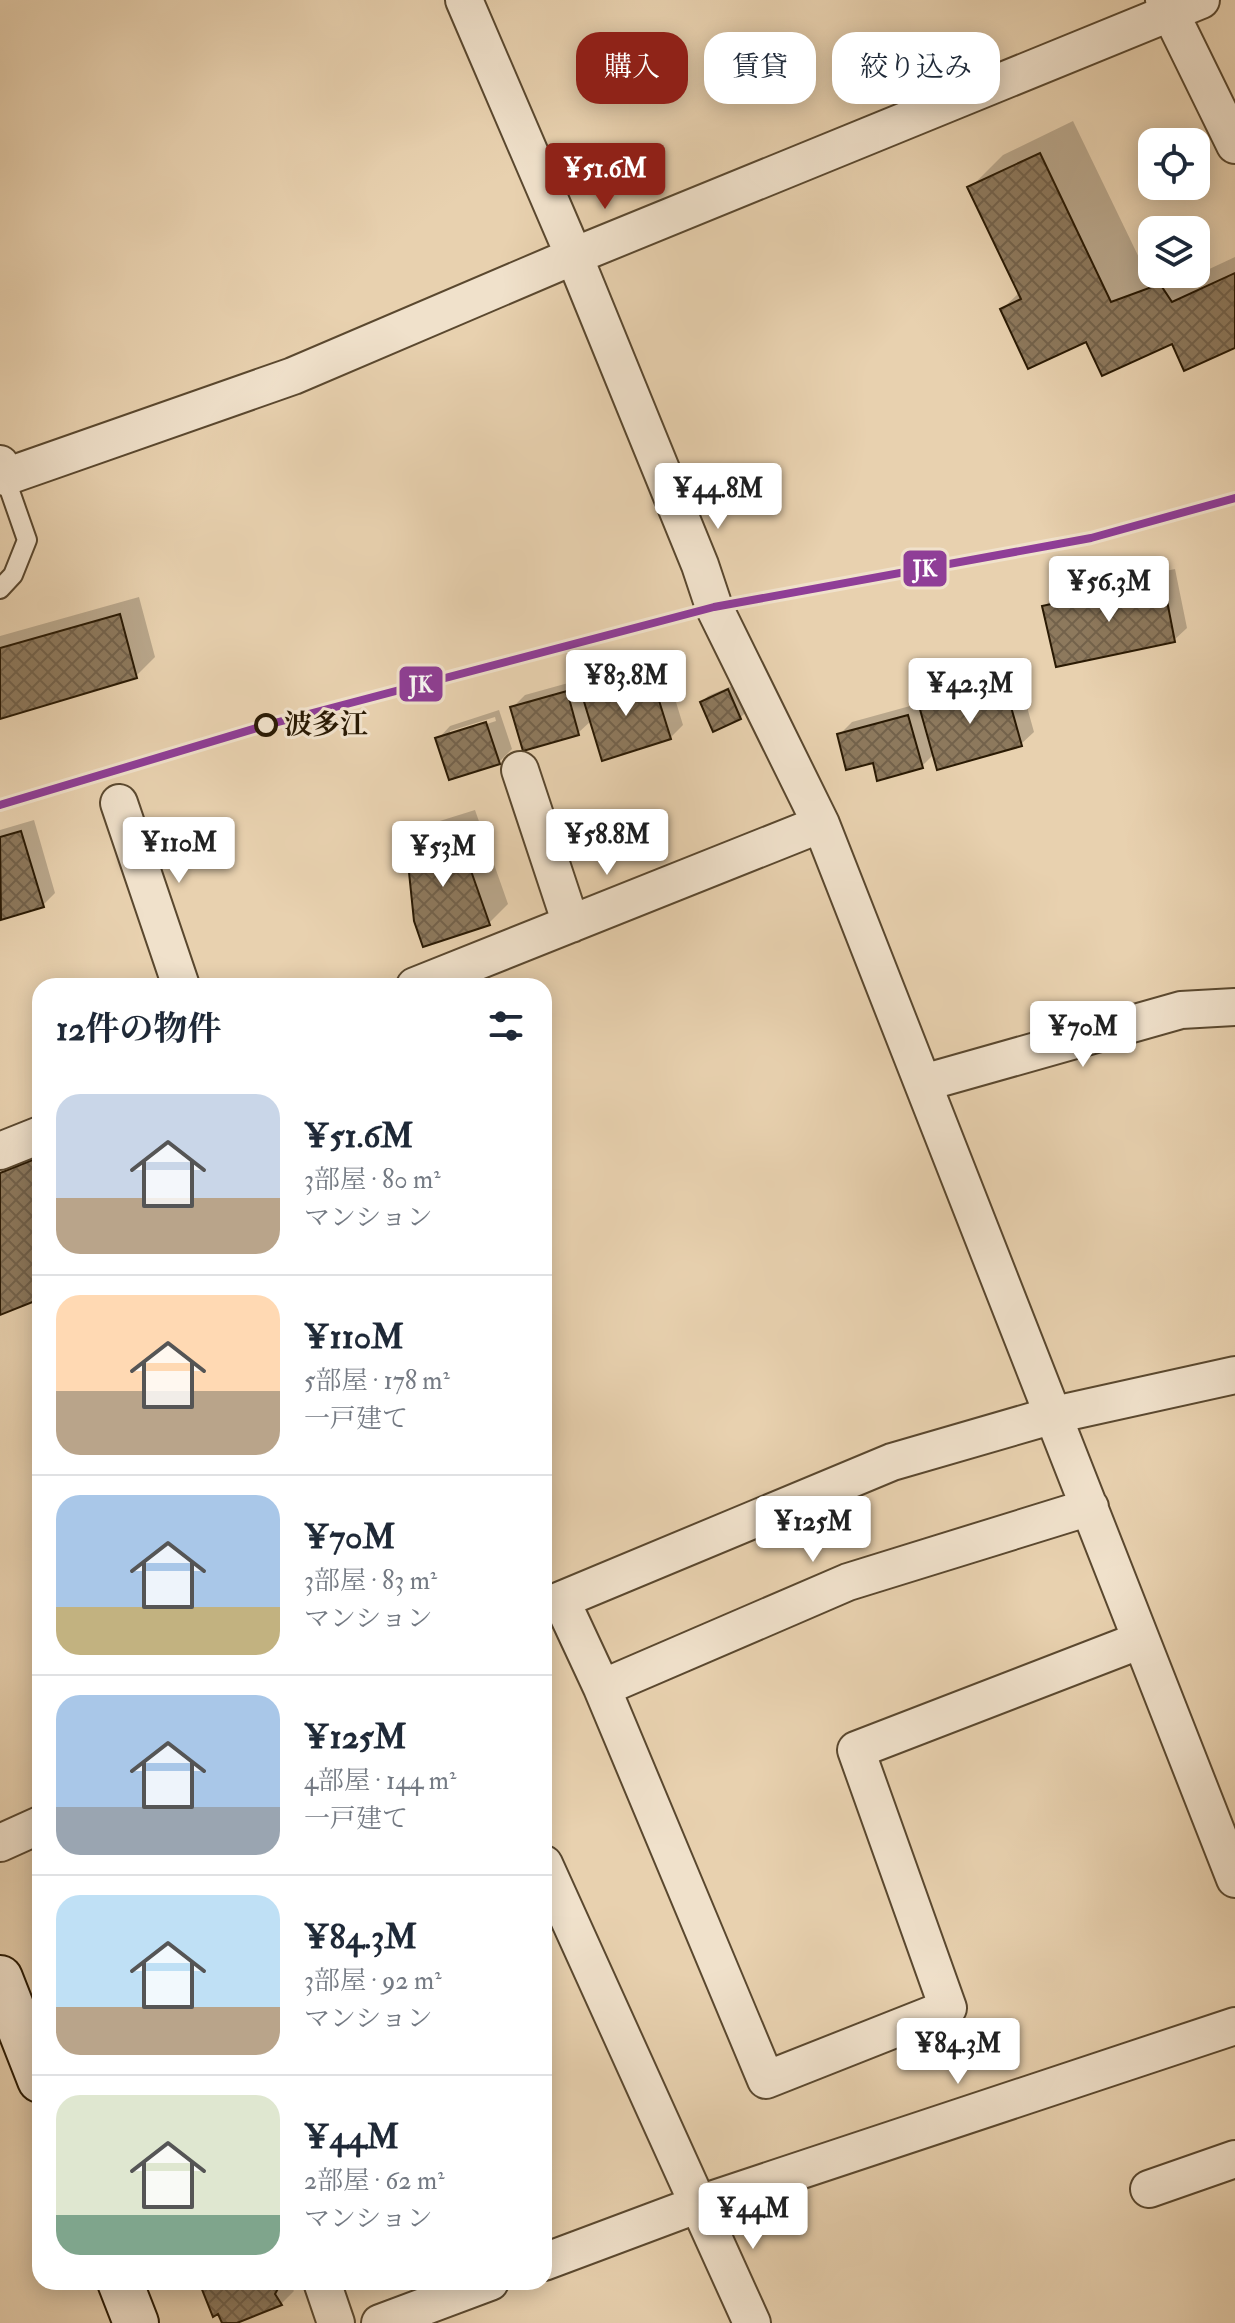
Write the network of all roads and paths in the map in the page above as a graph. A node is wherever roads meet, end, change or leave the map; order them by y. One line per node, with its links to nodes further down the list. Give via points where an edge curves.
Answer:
1 (464, 0): 4 (street)
2 (1178, 4): 3 (street); 4 (street)
3 (1235, 145)
4 (574, 256): 5 (street, via 293,376); 9 (street, via 714,607)
5 (2, 473): 6 (lane, via 27,540 13,575)
6 (0, 589)
7 (520, 770): 10 (street)
8 (119, 803): 11 (street)
9 (821, 824): 10 (street); 14 (street)
10 (571, 924): 12 (street)
11 (178, 978)
12 (437, 978)
13 (1235, 1007): 14 (street, via 1181,1010)
14 (923, 1083): 18 (street)
15 (32, 1138): 16 (street)
16 (0, 1151)
17 (1235, 1375): 18 (street)
18 (1054, 1415): 19 (street); 20 (street, via 892,1462)
19 (1090, 1507): 21 (street); 22 (street, via 848,1582)
20 (552, 1604): 22 (street)
21 (1141, 1640): 22 (street, via 856,1750 948,2008 766,2080); 23 (street)
22 (602, 1688)
23 (1225, 1823): 26 (street)
24 (32, 1829): 25 (street)
25 (0, 1843)
26 (1235, 1879)
27 (552, 1882): 33 (street)
28 (0, 1978): 30 (main road)
29 (1235, 2026): 33 (street)
30 (32, 2060)
31 (1235, 2159): 32 (street)
32 (1149, 2189)
33 (699, 2204): 34 (street); 41 (street)
34 (552, 2259)
35 (123, 2290): 38 (main road)
36 (325, 2290): 39 (street)
37 (469, 2290): 40 (street)
38 (136, 2323)
39 (336, 2323)
40 (380, 2323)
41 (752, 2323)

